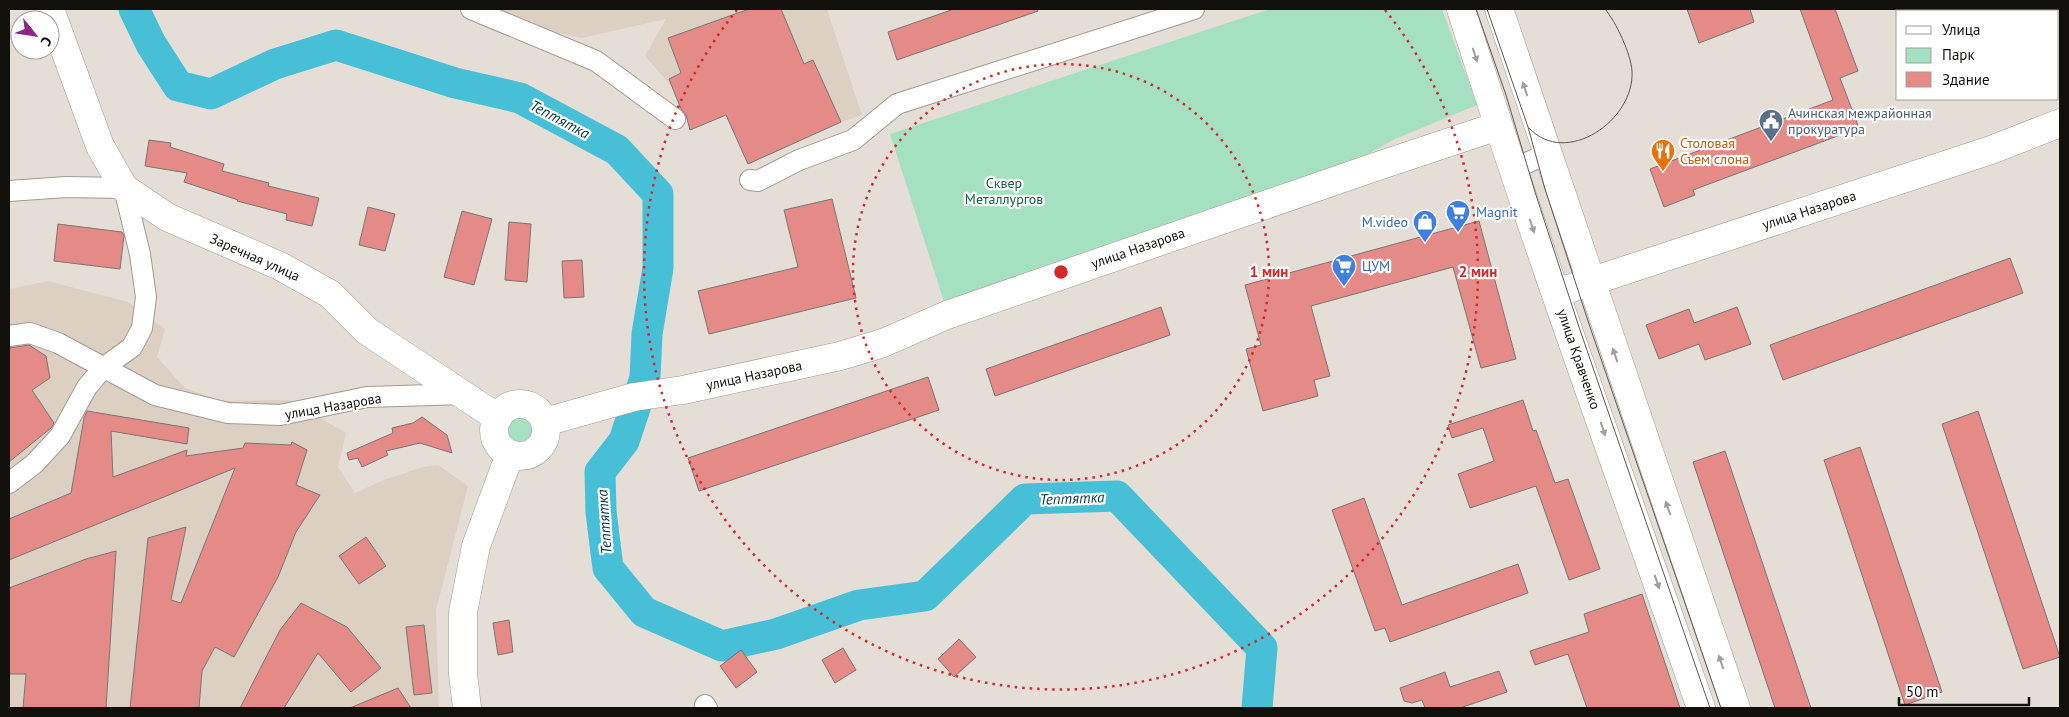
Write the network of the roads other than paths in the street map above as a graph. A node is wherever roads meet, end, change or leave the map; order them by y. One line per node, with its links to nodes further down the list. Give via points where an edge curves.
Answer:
1 (50, 9): 14 (main road, via 100,146)
2 (471, 9): 7 (street, via 596,61)
3 (1194, 9): 12 (street, via 897,104 853,140 799,160 758,181)
4 (1461, 9): 9 (main road, улица Кравченко, one-way to 9)
5 (1499, 9): 6 (main road, one-way to 5)
6 (1534, 114): 9 (main road, улица Назарова); 10 (main road)
7 (675, 119)
8 (2060, 124): 17 (main road, улица Назарова)
9 (1498, 126): 11 (main road, улица Кравченко); 23 (main road, улица Назарова, via 956,312 840,356 683,390 634,397)
10 (1547, 154): 11 (street); 13 (main road)
11 (1512, 169): 16 (main road, улица Кравченко)
12 (750, 180)
13 (1557, 185): 16 (main road); 17 (main road)
14 (124, 188): 15 (street, via 66,187); 20 (street, via 140,254 146,297 142,328 132,347); 21 (main road, Заречная улица, via 167,217 280,266 330,294 367,331)
15 (9, 191)
16 (1522, 197): 18 (main road, улица Кравченко, one-way to 18)
17 (1590, 281): 18 (main road, улица Назарова); 28 (main road, one-way to 17)
18 (1556, 293): 27 (main road, улица Кравченко, one-way to 27)
19 (9, 336): 20 (street, улица Назарова, via 30,333 58,343)
20 (103, 368): 21 (street, улица Назарова, via 155,395 228,413 280,415 368,397); 25 (street, via 87,387 60,436 34,464)
21 (464, 394): 22 (main road, Заречная улица)
22 (498, 418): 23 (main road, via 513,404 528,405 540,412); 24 (main road, via 497,442)
23 (545, 422): 24 (main road, via 546,436 540,447 521,456)
24 (510, 454): 26 (main road, via 476,546 463,612 463,674)
25 (9, 483)
26 (467, 708)
27 (1701, 708)
28 (1736, 708)

